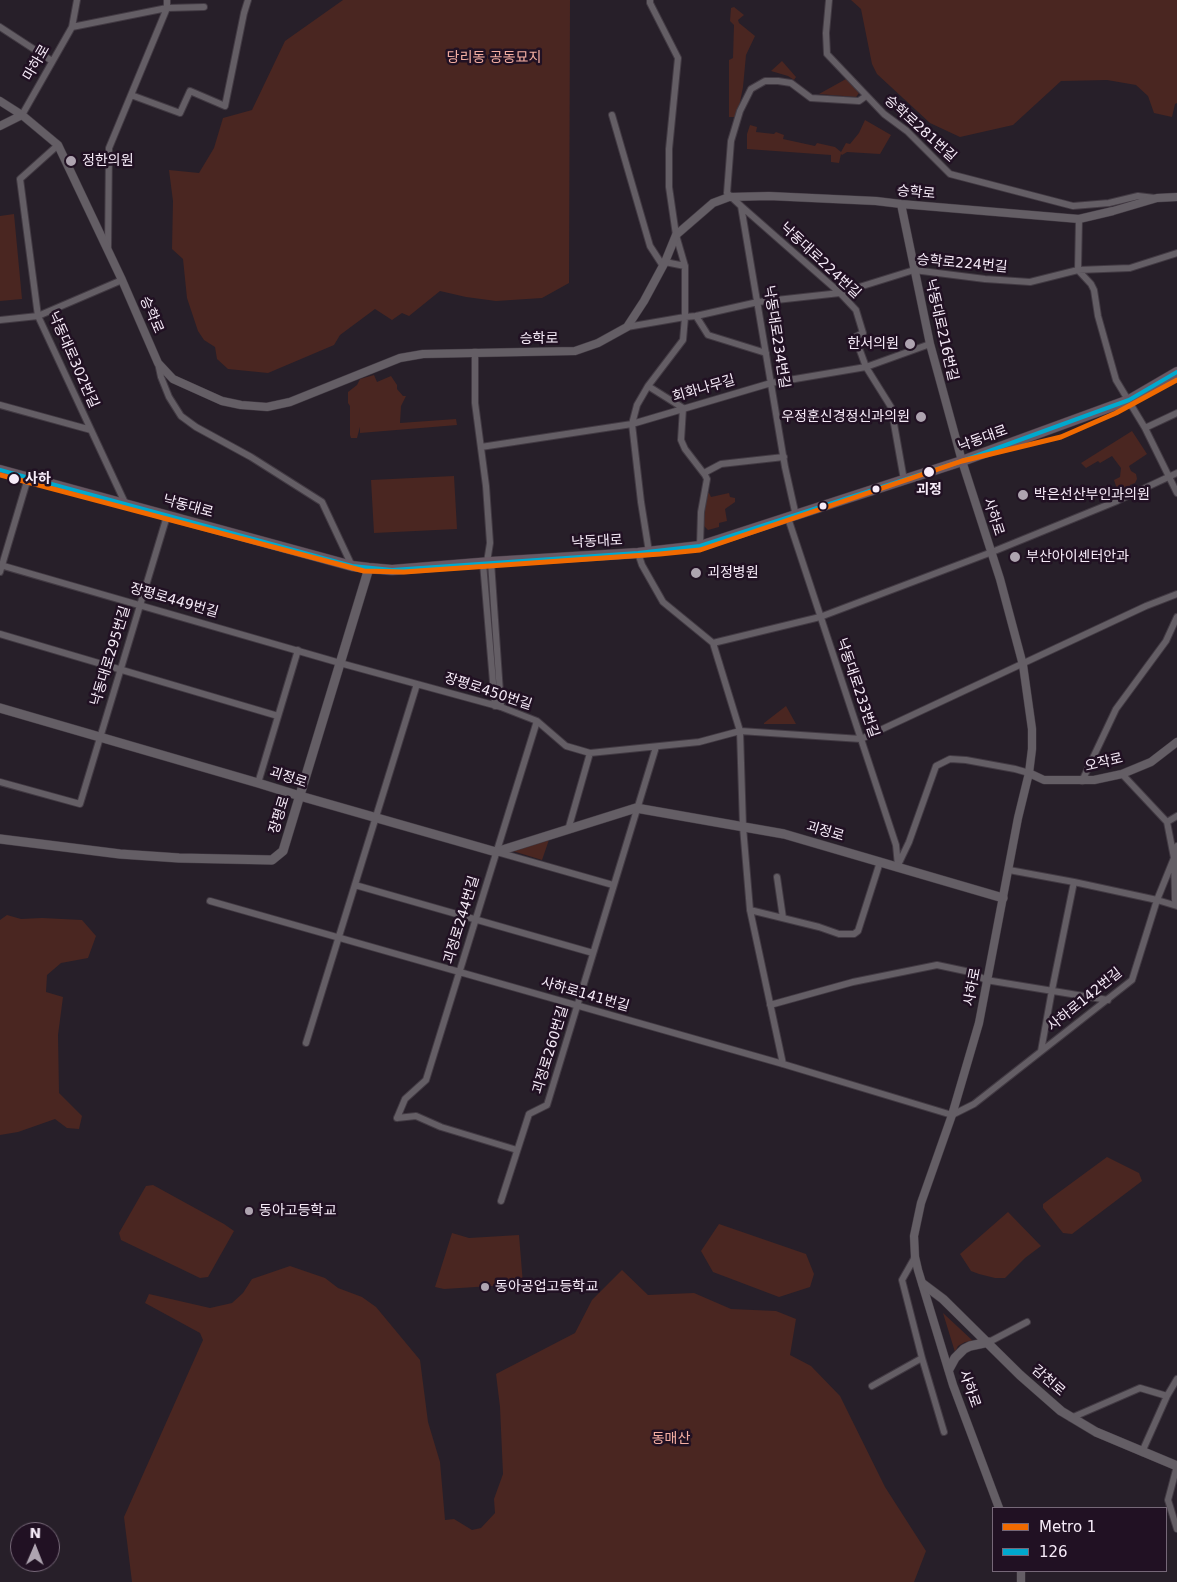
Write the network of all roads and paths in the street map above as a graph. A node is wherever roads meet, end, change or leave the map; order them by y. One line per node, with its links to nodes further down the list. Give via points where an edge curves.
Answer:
1 (77, 0): 9 (street, 마하로)
2 (167, 0): 7 (street)
3 (248, 0): 11 (street, via 225,106 190,92 180,113)
4 (650, 0): 24 (street, via 678,58 668,149 669,187)
5 (829, 0): 12 (street, 승학로281번길, via 827,54)
6 (204, 7): 7 (street)
7 (167, 8): 9 (street); 11 (street)
8 (0, 27): 10 (street)
9 (72, 27): 10 (street, 마하로)
10 (52, 61): 14 (street, 마하로)
11 (131, 94): 25 (street, via 109,148)
12 (866, 96): 18 (street, via 859,101 811,98 790,83 778,81 765,81 751,89 731,141); 20 (street, 승학로281번길, via 950,174 1073,206 1109,203 1138,196)
13 (0, 101): 14 (street, 승학로)
14 (22, 114): 16 (street); 17 (street, 승학로)
15 (612, 115): 27 (street, via 650,246)
16 (0, 126)
17 (58, 145): 25 (street, 승학로); 34 (street, 낙동대로302번길, via 20,178)
18 (729, 197): 21 (street, 승학로, via 769,196); 22 (street); 24 (street, 승학로, via 713,203)
19 (1177, 197): 20 (street, 승학로)
20 (1157, 198): 23 (street, 승학로)
21 (900, 204): 23 (street, 승학로); 29 (street, 낙동대로216번길)
22 (741, 206): 32 (street, 낙동대로224번길); 33 (street, 낙동대로234번길)
23 (1079, 219): 30 (street)
24 (676, 235): 27 (street, 승학로); 28 (street)
25 (108, 251): 31 (street, 승학로)
26 (1177, 254): 30 (street, 승학로224번길, via 1130,268)
27 (664, 264): 28 (street); 38 (street, 승학로)
28 (685, 266): 36 (street)
29 (914, 270): 30 (street, 승학로224번길, via 1030,282); 32 (street, 승학로224번길); 39 (street, 낙동대로216번길)
30 (1078, 270): 47 (street, via 1094,290 1112,368)
31 (122, 280): 34 (street); 42 (street, 승학로)
32 (840, 293): 33 (street, 승학로224번길); 43 (street, 낙동대로224번길, via 856,310 863,333 855,337)
33 (758, 302): 35 (street, 승학로224번길); 41 (street, 낙동대로234번길)
34 (38, 316): 37 (street); 53 (street, 낙동대로302번길)
35 (696, 316): 36 (street, 승학로224번길); 41 (street, via 708,335)
36 (685, 317): 38 (street, 승학로224번길); 46 (street, via 683,340)
37 (0, 320)
38 (627, 327): 40 (street, 승학로, via 575,351)
39 (930, 344): 43 (street, 회화나무길); 56 (street, 낙동대로216번길)
40 (475, 352): 42 (street, 승학로, via 400,358 290,402 267,407 222,401 173,380); 54 (street)
41 (766, 353): 45 (street, 낙동대로234번길)
42 (158, 363): 72 (street, via 169,397 181,416 322,502)
43 (866, 367): 45 (street, 회화나무길); 62 (street, 낙동대로224번길, via 891,406)
44 (1177, 372): 47 (main road, 낙동대로)
45 (771, 383): 49 (street, 회화나무길); 55 (street, 낙동대로234번길)
46 (648, 386): 49 (street); 51 (street, via 637,405)
47 (1129, 400): 52 (street); 56 (main road, 낙동대로)
48 (0, 405): 53 (street)
49 (683, 408): 51 (street, 회화나무길); 58 (street, via 681,440)
50 (1177, 413): 52 (street)
51 (632, 424): 54 (street, 회화나무길); 68 (street)
52 (1145, 428): 61 (street)
53 (91, 430): 64 (street, 낙동대로302번길)
54 (481, 447): 71 (street, via 490,543)
55 (784, 458): 58 (street, via 721,464); 66 (street, 낙동대로234번길)
56 (962, 461): 62 (main road, 낙동대로); 69 (street, 사하로)
57 (0, 470): 60 (main road, 낙동대로)
58 (704, 473): 67 (street, via 707,479 701,512)
59 (1177, 473): 61 (street)
60 (28, 478): 64 (main road, 낙동대로); 73 (street)
61 (1168, 478): 63 (street); 69 (street)
62 (904, 480): 66 (main road, 낙동대로)
63 (1177, 493)
64 (126, 505): 65 (main road, 낙동대로)
65 (167, 516): 72 (main road, 낙동대로); 76 (street, 낙동대로295번길)
66 (792, 517): 67 (main road, 낙동대로); 77 (street, 낙동대로233번길)
67 (700, 546): 68 (main road, 낙동대로)
68 (649, 552): 70 (main road, 낙동대로)
69 (992, 552): 77 (street); 83 (street, 사하로)
70 (638, 553): 71 (main road, 낙동대로); 80 (street, via 663,602)
71 (487, 562): 74 (main road, 낙동대로, via 392,570); 86 (street)
72 (352, 566): 74 (main road, 낙동대로)
73 (1, 568): 76 (street, 장평로449번길)
74 (369, 568): 82 (main road, 장평로)
75 (1177, 594): 83 (street)
76 (140, 604): 81 (street, 장평로449번길); 84 (street, 낙동대로295번길)
77 (820, 617): 80 (street); 92 (street, 낙동대로233번길)
78 (1177, 617): 98 (street, via 1166,641 1116,709)
79 (0, 634): 84 (street)
80 (713, 643): 90 (street)
81 (298, 650): 82 (street, 장평로449번길); 88 (street)
82 (340, 663): 85 (street, 장평로450번길); 101 (main road, 장평로)
83 (1023, 665): 92 (street); 96 (street, 사하로, via 1032,728)
84 (120, 669): 88 (street); 91 (street, 낙동대로295번길)
85 (417, 684): 86 (street, 장평로450번길); 104 (street)
86 (498, 706): 89 (street, 장평로450번길)
87 (0, 708): 91 (main road, 괴정로)
88 (278, 716): 100 (street)
89 (537, 721): 95 (street, 장평로450번길, via 566,746); 110 (street, 괴정로244번길)
90 (740, 731): 92 (street, 장평로450번길); 94 (street, 장평로450번길, via 699,742); 106 (street)
91 (100, 738): 99 (street, 낙동대로295번길, via 80,804); 100 (main road, 괴정로)
92 (861, 739): 113 (street, 낙동대로233번길, via 896,845)
93 (1177, 742): 97 (street, 오작로, via 1151,762)
94 (656, 747): 95 (street, 장평로450번길); 102 (street)
95 (590, 753): 107 (street)
96 (1029, 774): 98 (street, 오작로, via 1044,780); 113 (street, via 1015,768 966,760 950,759 936,766); 114 (street, 사하로)
97 (1122, 774): 98 (street, 오작로); 105 (street)
98 (1082, 781)
99 (0, 782)
100 (258, 783): 101 (main road, 괴정로)
101 (300, 796): 104 (main road, 괴정로); 108 (main road, 장평로, via 283,851 272,860 120,854)
102 (636, 808): 106 (main road, 괴정로); 107 (main road, 괴정로); 118 (street, 괴정로260번길)
103 (1177, 816): 105 (street)
104 (376, 817): 110 (main road, 괴정로); 117 (street)
105 (1166, 822): 111 (street)
106 (743, 827): 112 (main road, 괴정로, via 784,834); 123 (street)
107 (568, 830): 110 (main road, 괴정로)
108 (0, 839)
109 (1177, 846): 111 (street)
110 (496, 852): 118 (street); 125 (street, 괴정로244번길)
111 (1174, 858): 120 (street, 사하로142번길); 122 (street)
112 (880, 862): 113 (main road, 괴정로); 124 (street, via 858,931 854,934 839,934)
113 (898, 866): 119 (main road, 괴정로)
114 (1008, 870): 116 (street); 119 (street, 사하로)
115 (777, 877): 124 (street)
116 (1074, 882): 120 (street); 130 (street)
117 (355, 885): 125 (street); 126 (street)
118 (613, 886): 127 (street, 괴정로260번길)
119 (1003, 898): 129 (street, 사하로)
120 (1156, 900): 122 (street); 131 (street, 사하로142번길, via 1132,980)
121 (210, 901): 126 (street, 사하로141번길)
122 (1177, 906)
123 (750, 910): 124 (street); 132 (street)
124 (784, 918)
125 (476, 920): 127 (street); 128 (street, 괴정로244번길)
126 (338, 938): 128 (street, 사하로141번길); 134 (street)
127 (593, 953): 133 (street, 괴정로260번길)
128 (459, 973): 133 (street, 사하로141번길); 138 (street, 괴정로244번길, via 426,1080 405,1099 397,1118 416,1116)
129 (986, 980): 130 (street); 132 (street, via 970,972 937,965 853,982); 137 (street, 사하로, via 979,1023)
130 (1052, 990): 131 (street); 135 (street)
131 (1108, 1000): 135 (street, 사하로142번길)
132 (770, 1004): 136 (street)
133 (577, 1006): 136 (street, 사하로141번길); 138 (street, 괴정로260번길, via 547,1105 529,1114)
134 (306, 1043)
135 (1041, 1051): 137 (street, 사하로142번길, via 974,1104)
136 (783, 1064): 137 (street, 사하로141번길)
137 (952, 1115): 140 (street, 사하로, via 917,1216)
138 (517, 1150): 139 (street, 괴정로260번길)
139 (500, 1201)
140 (915, 1257): 141 (street, 사하로); 144 (street, via 902,1280)
141 (923, 1284): 143 (main road, 감천로); 145 (street, 사하로)
142 (1027, 1322): 143 (street)
143 (989, 1342): 145 (main road, via 964,1349); 149 (main road, 감천로, via 1020,1375)
144 (922, 1358): 147 (street); 150 (street)
145 (949, 1369): 153 (street, 사하로)
146 (1177, 1379): 148 (street)
147 (872, 1386)
148 (1167, 1396): 149 (street, via 1140,1388); 151 (street)
149 (1071, 1418): 151 (main road, 감천로)
150 (944, 1432)
151 (1142, 1452): 152 (main road, 감천로)
152 (1177, 1466): 154 (street, via 1168,1500)
153 (999, 1507)
154 (1177, 1529)

